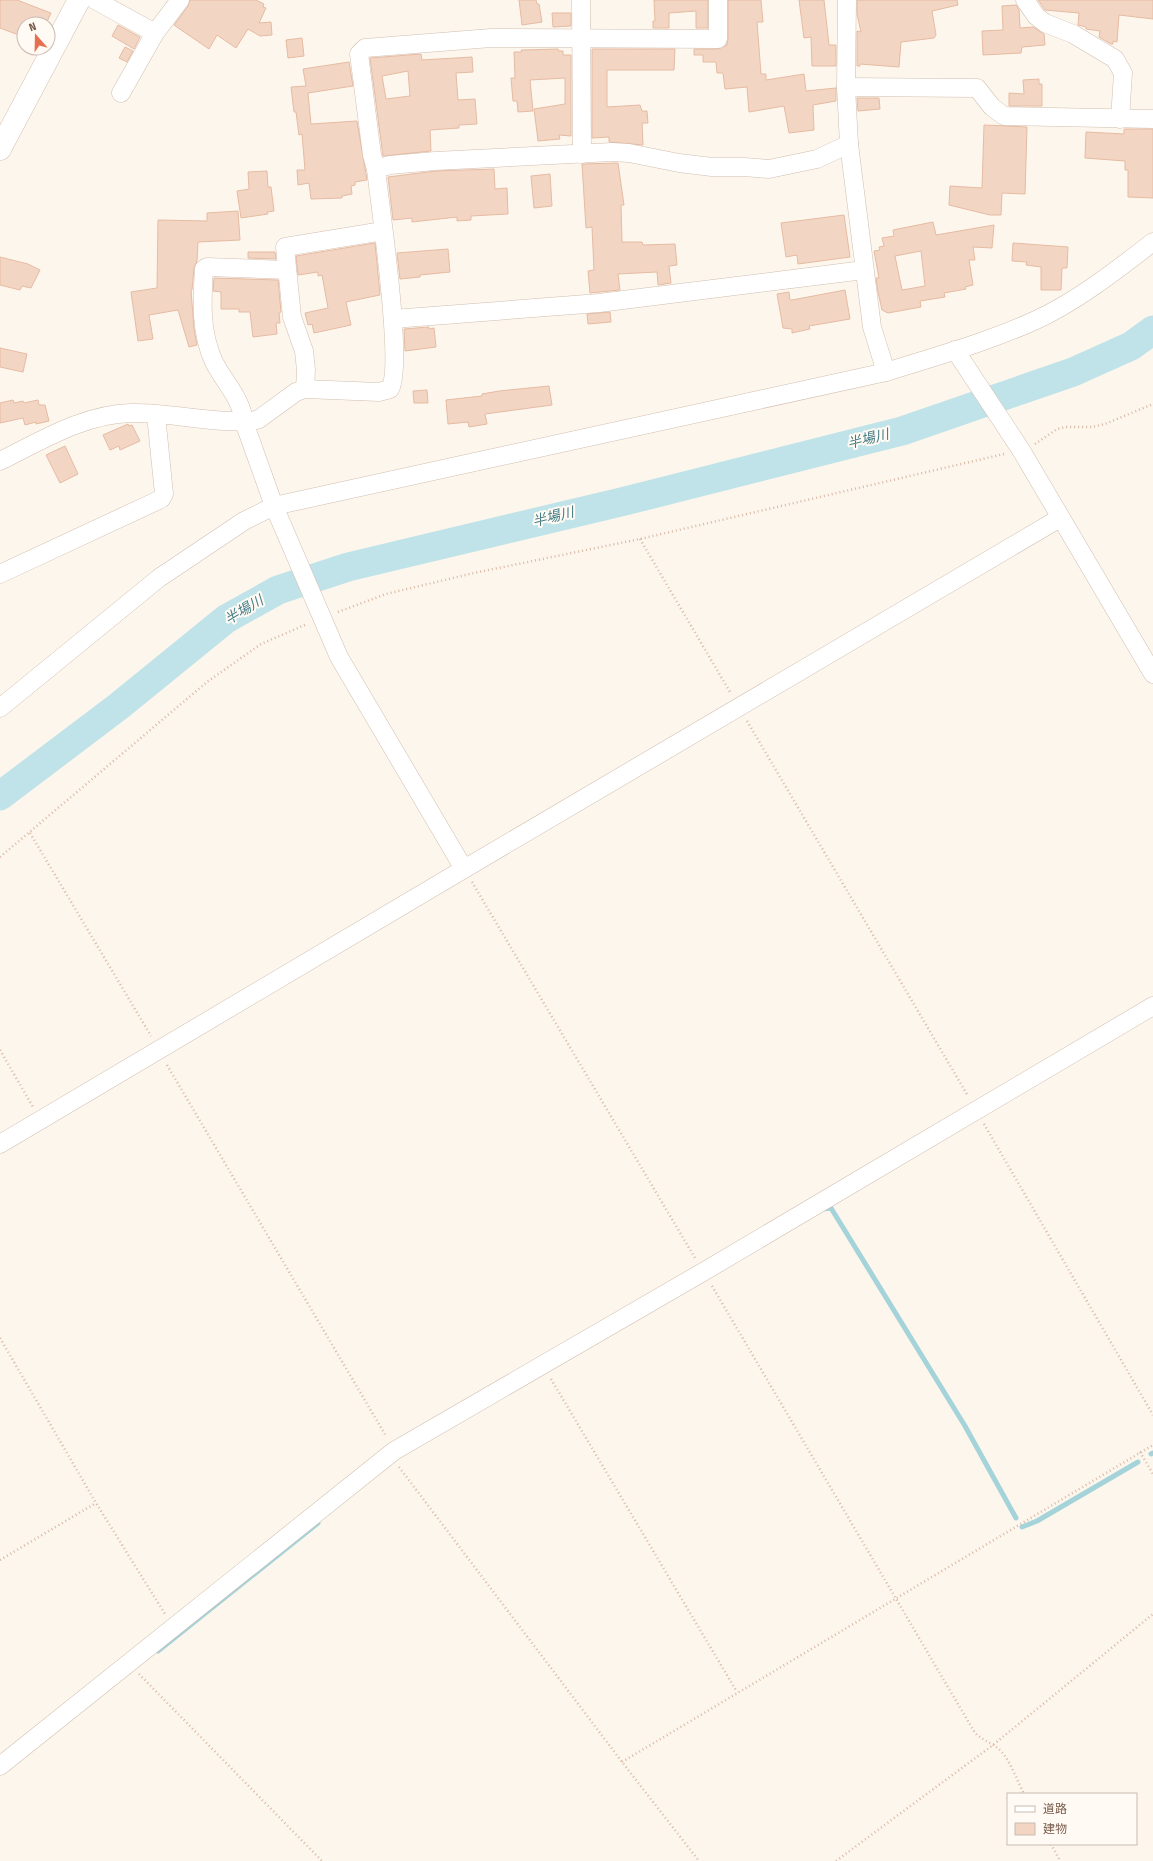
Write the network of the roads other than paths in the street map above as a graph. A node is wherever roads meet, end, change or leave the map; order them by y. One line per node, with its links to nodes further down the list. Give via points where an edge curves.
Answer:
1 (79, 0): 15 (street)
2 (96, 0): 8 (street)
3 (180, 0): 8 (street)
4 (581, 0): 9 (street)
5 (718, 0): 9 (street, via 718,39)
6 (847, 0): 10 (street)
7 (1024, 0): 12 (street, via 1045,23 1073,34 1115,58 1122,73)
8 (155, 33): 11 (street)
9 (581, 38): 16 (street); 17 (street, via 491,38 365,48 359,54)
10 (846, 87): 12 (street, via 977,88 992,107 1004,116); 14 (street)
11 (121, 93)
12 (1120, 119): 13 (street)
13 (1153, 119)
14 (849, 144): 16 (street, via 817,159 769,170 679,163 629,153); 21 (street)
15 (0, 149)
16 (582, 154): 17 (street, via 435,161 390,165)
17 (376, 169): 18 (street)
18 (383, 231): 20 (street, via 285,247); 22 (street)
19 (1153, 242): 23 (street, via 1096,283 1037,319)
20 (287, 270): 25 (street, via 292,317 304,351); 27 (street, via 207,267 204,269 202,310 205,334 214,361 237,399)
21 (864, 270): 22 (street, via 599,303); 24 (street, via 872,327)
22 (393, 319): 25 (street, via 394,377 390,389 379,392)
23 (958, 353): 24 (street); 30 (street)
24 (886, 372): 29 (street)
25 (305, 389): 27 (street, via 296,392 259,419)
26 (156, 415): 27 (street); 28 (street, via 131,413 100,416); 31 (street, via 164,494 161,499)
27 (244, 422): 29 (street)
28 (0, 461)
29 (275, 510): 33 (street, via 244,521 159,578); 34 (street, via 339,657)
30 (1060, 518): 32 (street); 34 (street)
31 (0, 574)
32 (1153, 674)
33 (0, 708)
34 (464, 869): 36 (street)
35 (1153, 1006): 37 (street, via 542,1365 396,1457 173,1628)
36 (0, 1144)
37 (0, 1766)

